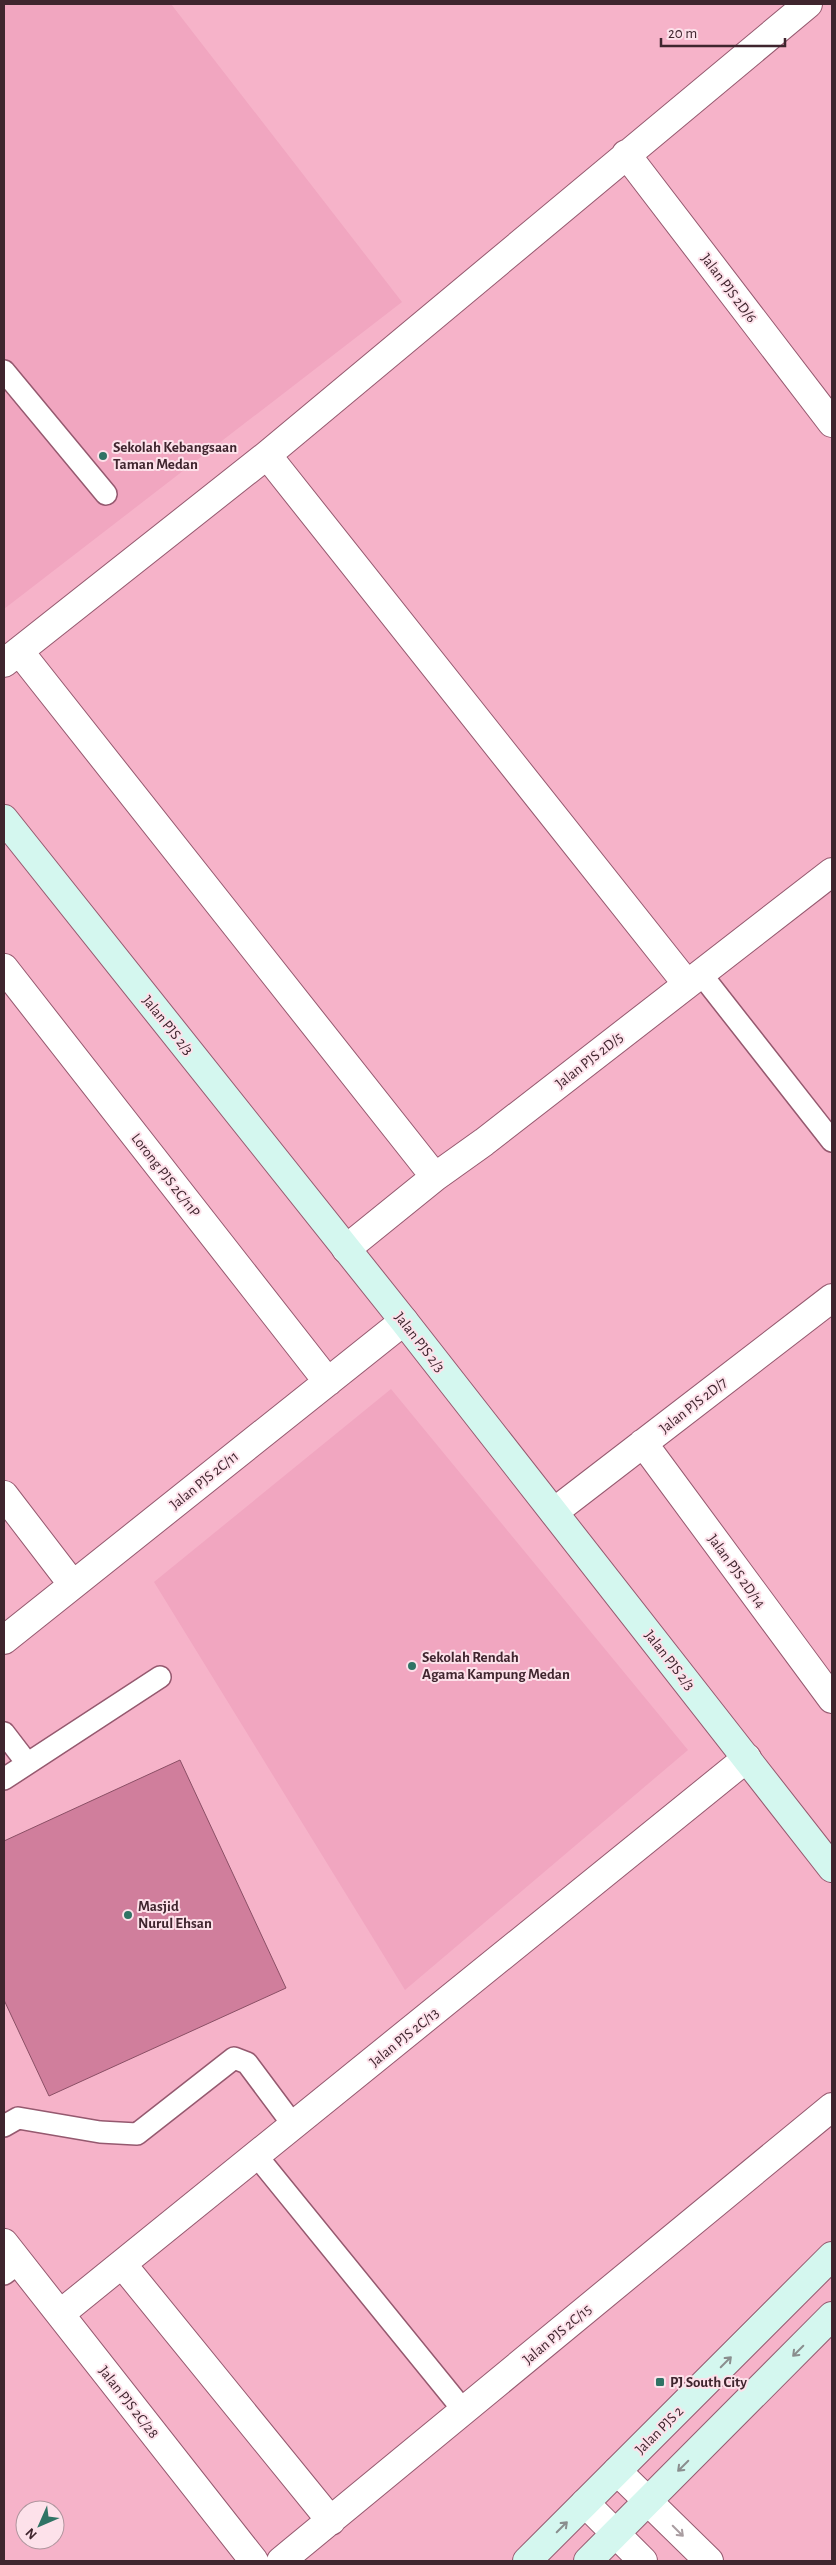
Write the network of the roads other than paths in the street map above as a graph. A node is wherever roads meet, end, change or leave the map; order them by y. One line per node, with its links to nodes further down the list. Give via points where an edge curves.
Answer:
1 (808, 4): 2 (street)
2 (626, 154): 4 (street, Jalan PJS 2D/6); 5 (street)
3 (4, 371): 6 (lane)
4 (832, 423)
5 (267, 455): 7 (street); 11 (street)
6 (106, 494)
7 (11, 657): 13 (street)
8 (4, 819): 14 (street, Jalan PJS 2/3)
9 (832, 872): 11 (street, Jalan PJS 2D/5)
10 (4, 968): 17 (street, Lorong PJS 2C/11P)
11 (694, 979): 12 (lane); 13 (street, Jalan PJS 2D/5)
12 (832, 1141)
13 (435, 1177): 14 (street, Jalan PJS 2D/5)
14 (346, 1249): 16 (street, Jalan PJS 2/3)
15 (832, 1298): 18 (street, Jalan PJS 2D/7)
16 (404, 1321): 17 (street, Jalan PJS 2C/11); 20 (street, Jalan PJS 2/3)
17 (328, 1382): 21 (street, Jalan PJS 2C/11)
18 (643, 1443): 20 (street, Jalan PJS 2D/7); 24 (street, Jalan PJS 2D/14)
19 (4, 1495): 21 (street)
20 (554, 1512): 26 (street, Jalan PJS 2/3)
21 (73, 1585): 22 (street, Jalan PJS 2C/11)
22 (4, 1640)
23 (160, 1677): 27 (lane)
24 (832, 1699)
25 (4, 1733): 27 (lane)
26 (747, 1758): 29 (street, Jalan PJS 2/3); 32 (street, Jalan PJS 2C/13)
27 (27, 1763): 28 (lane)
28 (4, 1780)
29 (832, 1868)
30 (832, 2107): 39 (street, Jalan PJS 2C/15)
31 (4, 2126): 32 (lane, via 18,2118 100,2132 136,2134 234,2058 246,2063)
32 (294, 2126): 33 (street, Jalan PJS 2C/13)
33 (256, 2156): 36 (street, Jalan PJS 2C/13); 39 (lane)
34 (832, 2256): 40 (street, Jalan PJS 2, one-way to 34)
35 (9, 2260): 37 (street, Jalan PJS 2C/28)
36 (122, 2264): 37 (street, Jalan PJS 2C/13); 43 (street)
37 (60, 2314): 45 (street, Jalan PJS 2C/28)
38 (832, 2316): 41 (street, one-way to 41)
39 (464, 2411): 43 (street, Jalan PJS 2C/15)
40 (617, 2471): 41 (street); 42 (street, Jalan PJS 2)
41 (648, 2501): 44 (street); 50 (street, one-way to 50)
42 (585, 2503): 44 (street); 47 (street, Jalan PJS 2, one-way to 42)
43 (331, 2521): 46 (street, Jalan PJS 2C/15)
44 (615, 2534): 48 (street); 49 (street)
45 (254, 2561)
46 (281, 2561)
47 (527, 2561)
48 (588, 2561)
49 (643, 2561)
50 (709, 2561)

